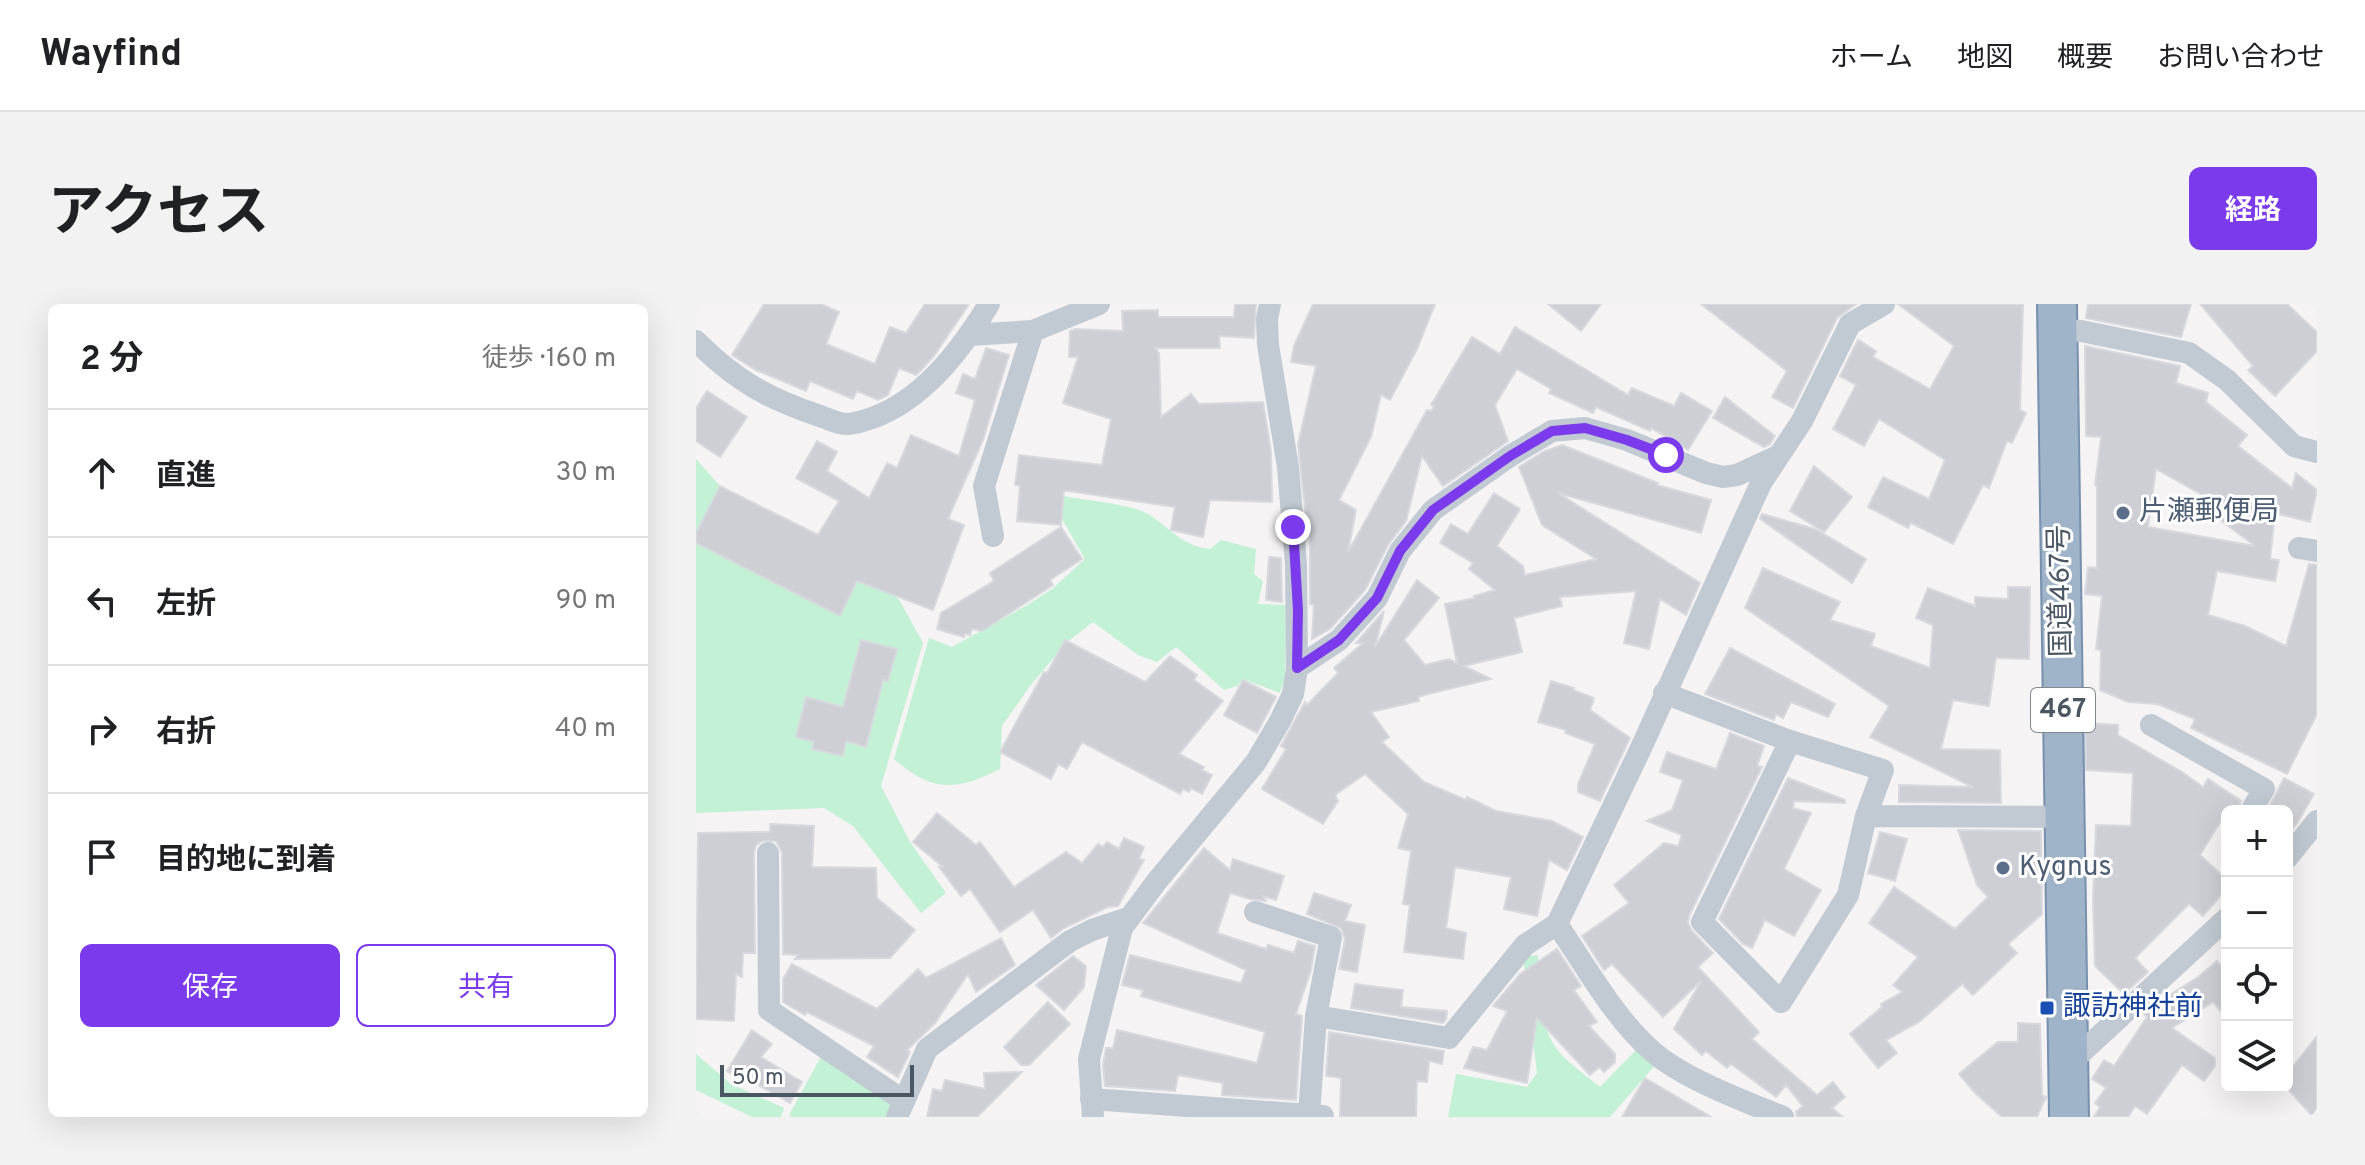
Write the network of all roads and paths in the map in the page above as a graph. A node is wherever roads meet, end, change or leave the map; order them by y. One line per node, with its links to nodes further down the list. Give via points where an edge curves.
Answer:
1 (989, 304): 7 (street)
2 (1099, 304): 6 (street)
3 (1270, 304): 12 (street, via 1268,345 1288,467 1296,564)
4 (1884, 304): 10 (street, via 1850,324)
5 (2057, 317): 9 (street, via 2081,331 2189,353 2227,380 2294,446); 18 (highway, 国道467号 / 467)
6 (1033, 331): 7 (street); 11 (street, via 984,486)
7 (970, 335): 8 (street, via 921,388 889,411 846,425 777,402 722,367)
8 (696, 341)
9 (2317, 452)
10 (1779, 456): 12 (street, via 1723,477 1585,428 1552,431 1433,510 1400,551 1377,598 1339,640); 13 (street, via 1761,483)
11 (993, 536)
12 (1297, 668): 23 (street, via 1293,694 1256,762)
13 (1664, 693): 15 (street); 24 (street)
14 (2151, 725): 16 (street, via 2264,789)
15 (1790, 741): 17 (street, via 1883,770); 17 (street, via 1702,922 1781,1002 1848,895)
16 (2255, 805)
17 (1866, 816): 18 (street)
18 (2065, 817): 27 (highway, 国道467号 / 467)
19 (2317, 821): 20 (street)
20 (2293, 851)
21 (768, 853): 29 (street, via 769,1010)
22 (1255, 912): 26 (street, via 1331,937)
23 (1128, 918): 28 (street, via 1089,1059); 29 (street, via 1070,941 927,1049)
24 (1557, 924): 26 (street, via 1525,945 1449,1038); 32 (street, via 1653,1053)
25 (2221, 924): 27 (street)
26 (1316, 1016): 31 (street)
27 (2068, 1065): 30 (highway, 国道467号 / 467)
28 (1092, 1108): 31 (street)
29 (901, 1109)
30 (2064, 1112)
31 (1316, 1115)
32 (1783, 1117)

